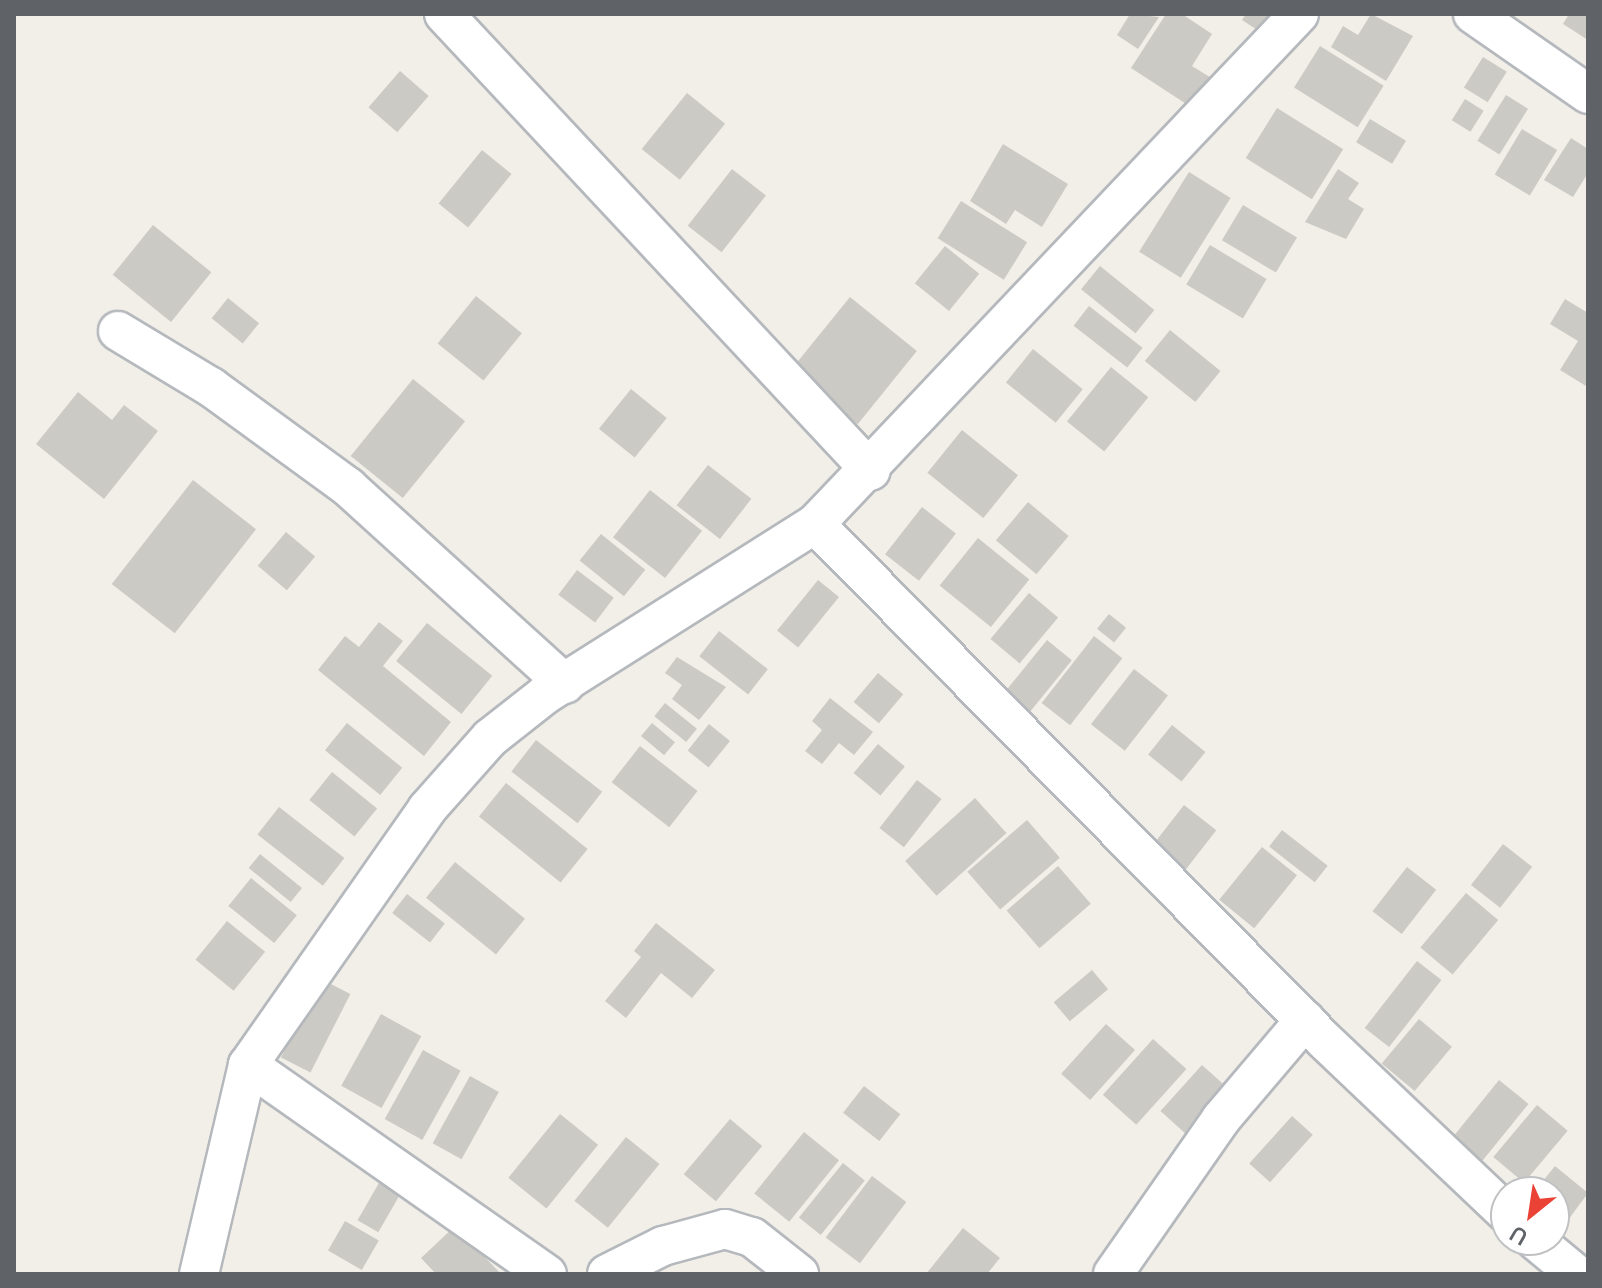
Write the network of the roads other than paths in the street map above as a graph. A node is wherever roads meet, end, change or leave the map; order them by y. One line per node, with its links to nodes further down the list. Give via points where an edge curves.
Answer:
1 (444, 14): 6 (street)
2 (1299, 14): 6 (street)
3 (1473, 14): 4 (street)
4 (1588, 94)
5 (118, 331): 8 (street, via 211,387 348,487)
6 (871, 471): 7 (street)
7 (815, 524): 8 (street); 9 (street)
8 (565, 684): 10 (street, via 490,738 427,809)
9 (1305, 1020): 11 (street); 17 (street, via 1221,1119)
10 (248, 1065): 13 (street); 14 (street)
11 (1490, 1198)
12 (1554, 1256): 18 (street)
13 (199, 1274)
14 (547, 1274)
15 (607, 1274): 16 (street, via 663,1246 725,1229 752,1237)
16 (799, 1274)
17 (1113, 1274)
18 (1576, 1274)

